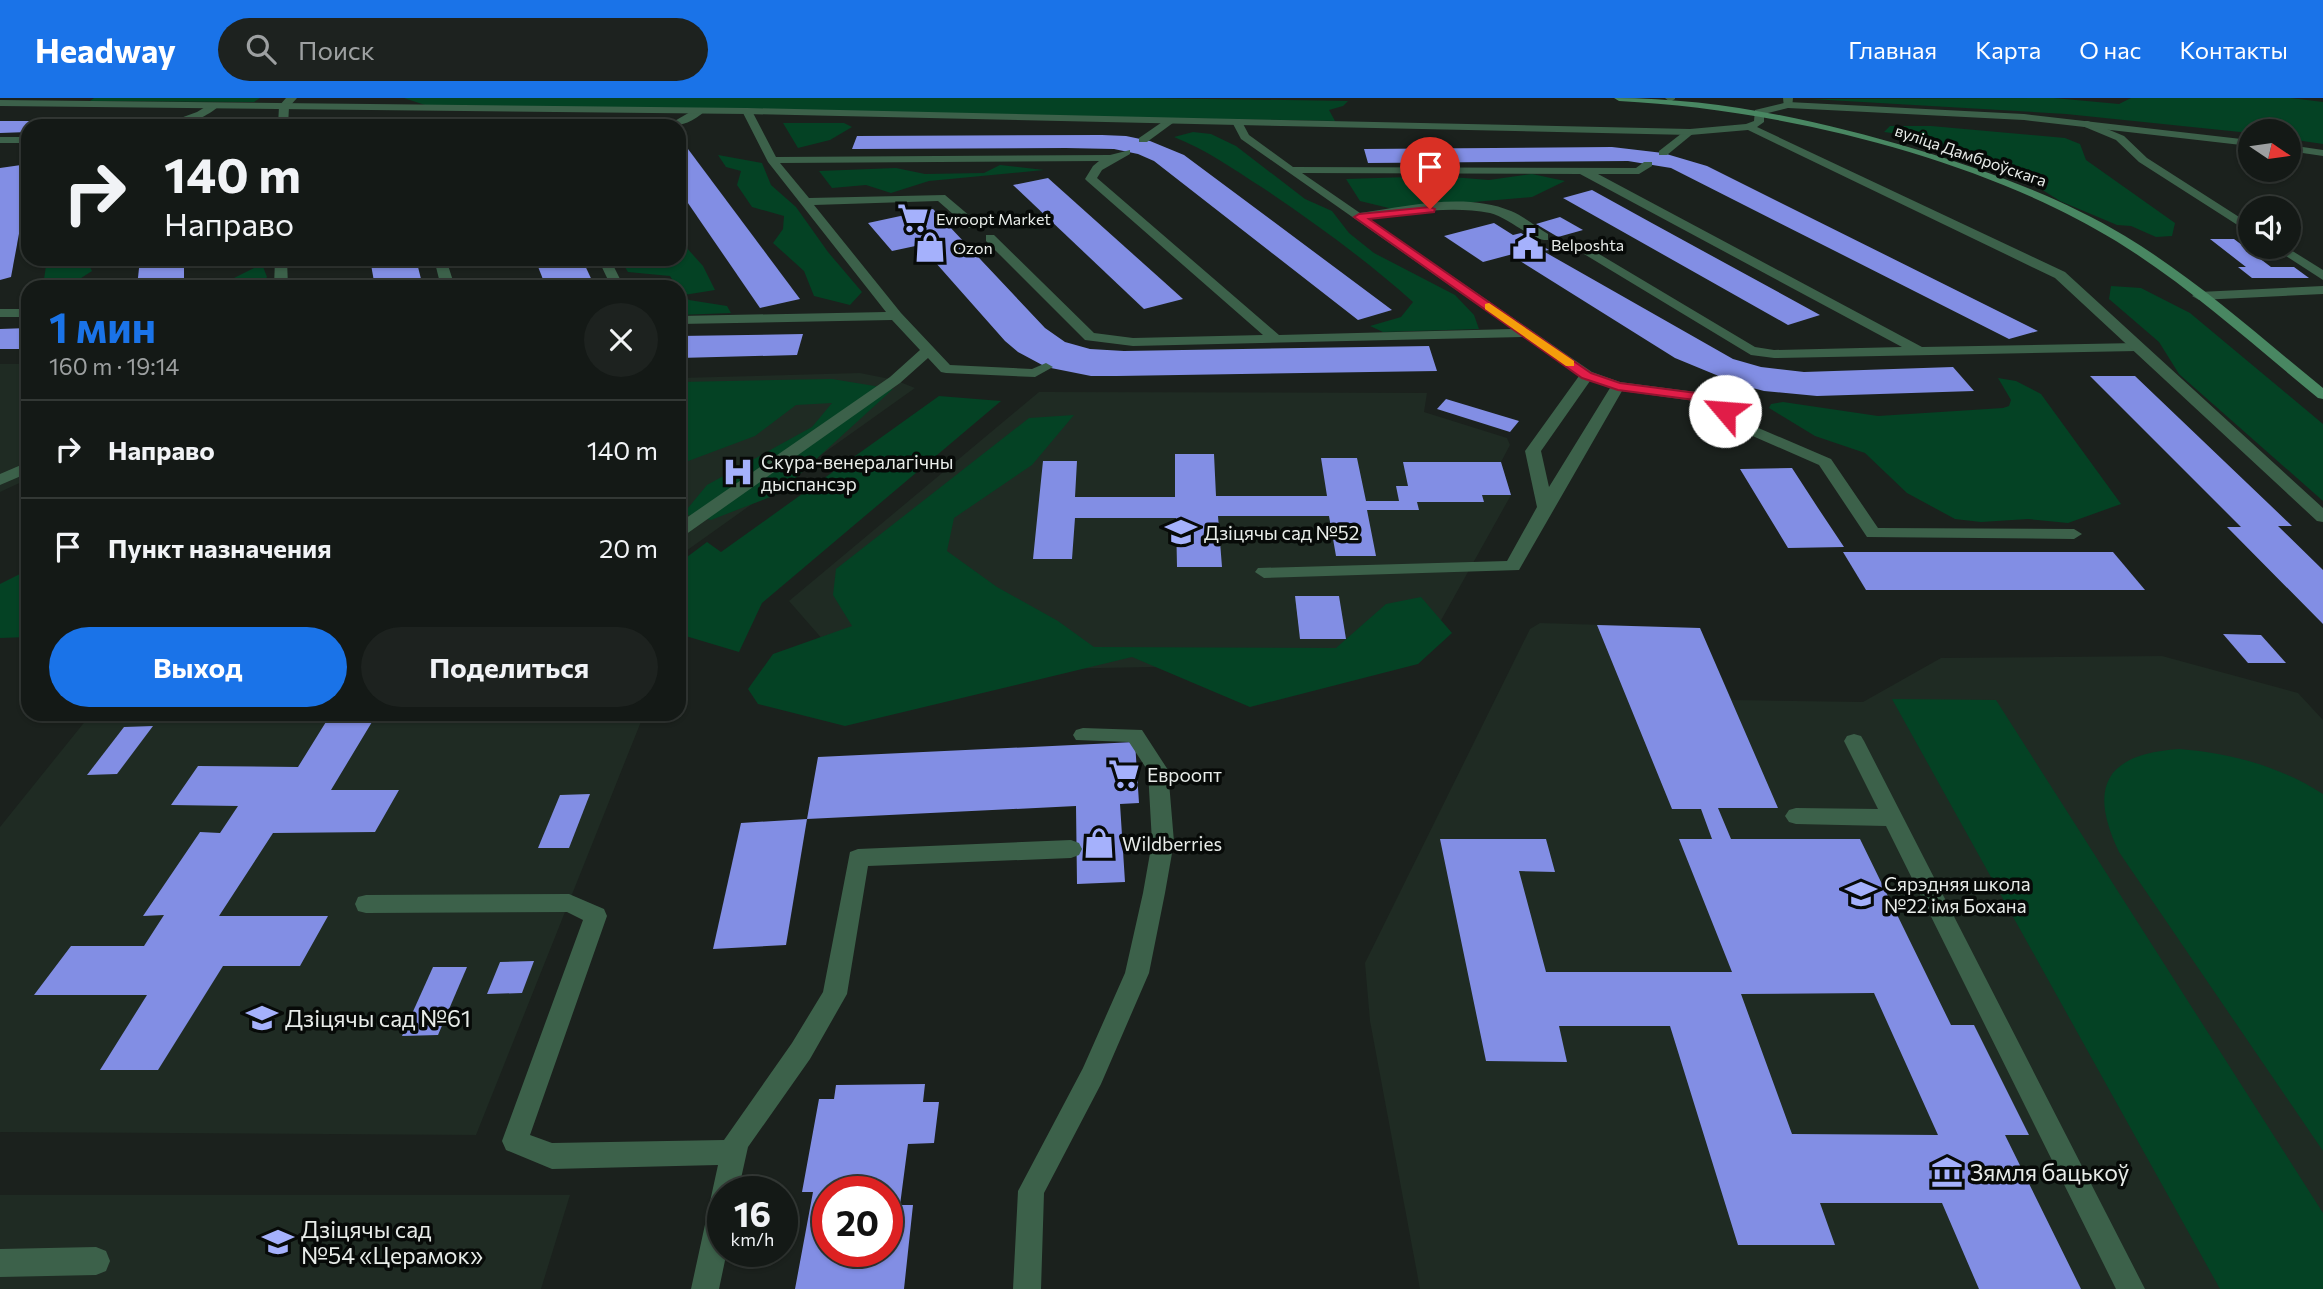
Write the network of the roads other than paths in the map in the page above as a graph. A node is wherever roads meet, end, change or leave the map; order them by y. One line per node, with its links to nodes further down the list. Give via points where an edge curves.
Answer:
1 (1619, 98): 2 (main road, вуліца Дамброўскага)
2 (1670, 99): 9 (main road, вуліца Дамброўскага)
3 (288, 102): 6 (street); 7 (street)
4 (1788, 102): 9 (street, вуліца Дамброўскага); 14 (street, вуліца Дамброўскага)
5 (0, 103): 6 (street)
6 (214, 106): 10 (street)
7 (701, 110): 8 (street); 11 (street)
8 (747, 111): 12 (street); 26 (street)
9 (1759, 112): 15 (street, via 1759,122); 42 (main road, вуліца Дамброўскага, via 1891,145 2018,187 2123,240)
10 (185, 119)
11 (686, 120)
12 (1172, 120): 13 (street); 19 (street)
13 (1237, 122): 16 (street); 28 (street, via 1245,137)
14 (2084, 123): 20 (street, вуліца Дамброўскага); 32 (street, via 2120,138 2143,160)
15 (1749, 127): 16 (street); 51 (street, via 2060,275)
16 (1690, 132): 23 (street)
17 (0, 140): 18 (street)
18 (21, 140)
19 (1143, 140)
20 (2238, 142)
21 (2301, 150): 24 (street)
22 (1126, 152): 25 (street)
23 (1663, 153)
24 (2323, 153)
25 (1111, 158): 26 (street); 49 (street, via 1091,179)
26 (772, 160): 30 (street)
27 (1648, 164): 29 (street, via 1639,171)
28 (1290, 170): 29 (street); 31 (street)
29 (1581, 170): 52 (street)
30 (807, 202): 33 (street, via 941,197); 45 (street)
31 (1359, 217): 34 (street, via 1484,208 1504,212); 47 (street)
32 (2238, 221)
33 (973, 225)
34 (1544, 237)
35 (990, 239): 48 (street)
36 (1590, 254): 52 (street, via 1748,357)
37 (2297, 259): 39 (street)
38 (608, 266): 40 (street)
39 (2323, 276)
40 (614, 279)
41 (2323, 290): 42 (street)
42 (2199, 296): 58 (main road, вуліца Дамброўскага)
43 (0, 313): 44 (street)
44 (21, 313)
45 (897, 316): 46 (street); 53 (street)
46 (686, 320)
47 (1528, 333): 49 (street); 55 (street)
48 (1090, 337): 49 (street, via 1133,342); 50 (street)
49 (1276, 339)
50 (1078, 346)
51 (2137, 347): 52 (street); 63 (street)
52 (1917, 350)
53 (927, 351): 54 (street, via 946,369 1035,373); 64 (street, via 895,380)
54 (1046, 367)
55 (1587, 375): 57 (street); 62 (street, via 1533,451)
56 (1738, 384): 59 (street)
57 (1618, 386): 59 (street); 62 (street)
58 (2323, 395)
59 (1714, 399): 65 (street, via 1737,424 1825,462 1873,533)
60 (21, 470): 61 (street)
61 (0, 480)
62 (1545, 507): 66 (street, via 1513,566)
63 (2323, 517)
64 (686, 526)
65 (2074, 534)
66 (1264, 572)
67 (1083, 736): 79 (street, via 1135,735 1158,770 1163,842 1138,973 1092,1076 1031,1191)
68 (1854, 741): 70 (street)
69 (1796, 816): 70 (street)
70 (1893, 818): 80 (street)
71 (1071, 849): 73 (street, via 858,858 835,994)
72 (366, 904): 73 (street, via 569,903 596,916 515,1142 552,1156)
73 (733, 1152): 74 (street)
74 (728, 1176)
75 (96, 1261): 76 (street)
76 (0, 1263)
77 (710, 1267): 78 (street)
78 (705, 1289)
79 (1027, 1289)
80 (2131, 1289)

